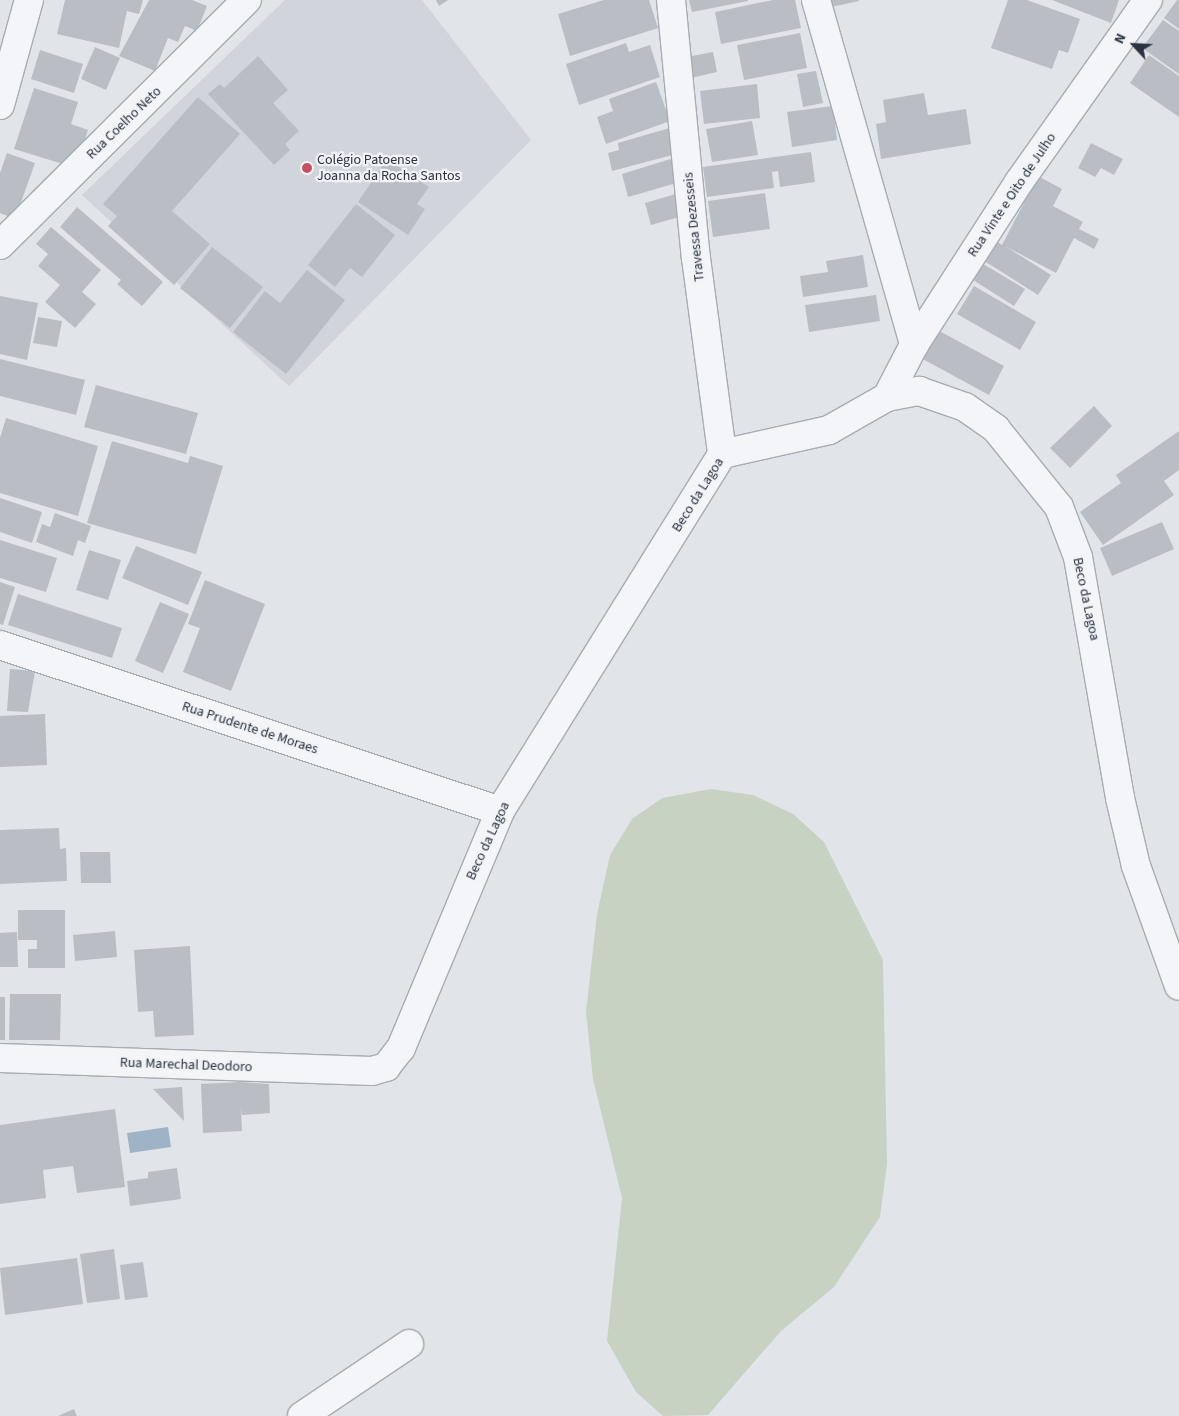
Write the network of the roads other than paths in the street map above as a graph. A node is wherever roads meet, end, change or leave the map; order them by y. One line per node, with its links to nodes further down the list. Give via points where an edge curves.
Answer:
1 (29, 0): 6 (street)
2 (247, 0): 7 (street, Rua Coelho Neto)
3 (671, 0): 10 (street, Travessa Dezesseis, via 696,258)
4 (816, 0): 8 (street)
5 (1148, 0): 8 (street, Rua Vinte e Oito de Julho, via 1019,182)
6 (0, 105)
7 (0, 245)
8 (914, 344): 9 (street, Rua Vinte e Oito de Julho)
9 (887, 397): 10 (street, Beco da Lagoa, via 829,430); 13 (street, Beco da Lagoa, via 919,391 965,408 1016,451 1059,507 1078,557 1120,798 1136,866)
10 (722, 454): 12 (street, Beco da Lagoa)
11 (0, 645): 12 (street, Rua Prudente de Moraes)
12 (500, 811): 15 (street, Beco da Lagoa, via 401,1048 386,1067)
13 (1179, 986)
14 (0, 1058): 15 (street, Rua Marechal Deodoro)
15 (372, 1071)
16 (409, 1344): 17 (street)
17 (302, 1416)

